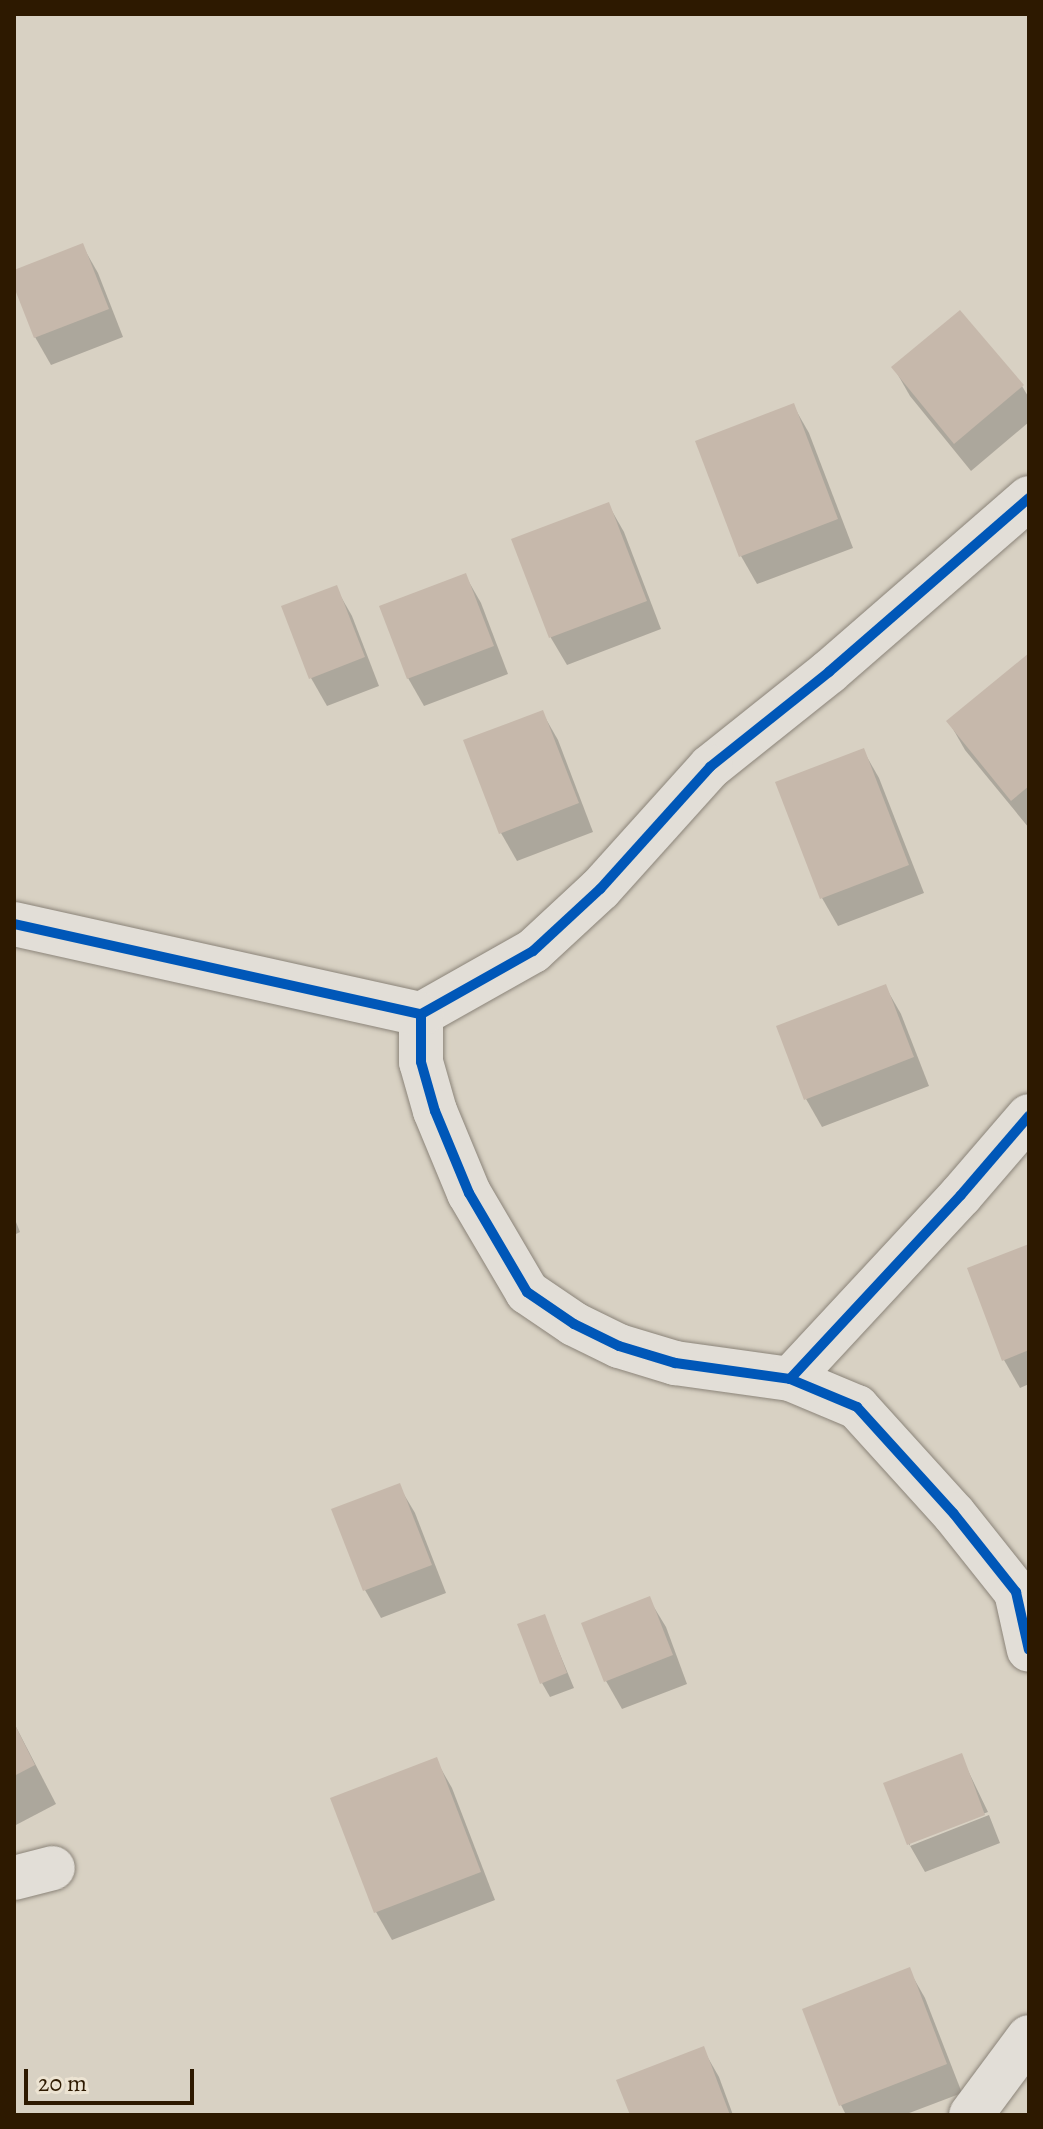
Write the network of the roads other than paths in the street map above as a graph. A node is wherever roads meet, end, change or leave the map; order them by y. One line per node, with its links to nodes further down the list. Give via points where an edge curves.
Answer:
1 (1029, 498): 3 (street, via 829,672 710,767 600,889 533,951)
2 (14, 924): 3 (street)
3 (421, 1014): 5 (street, via 421,1062 435,1111 469,1193 527,1292 619,1346 675,1363)
4 (1029, 1116): 5 (street)
5 (790, 1379): 6 (street, via 857,1407 954,1514 1016,1592)
6 (1029, 1650)
7 (1029, 2037): 8 (street)
8 (971, 2115)

